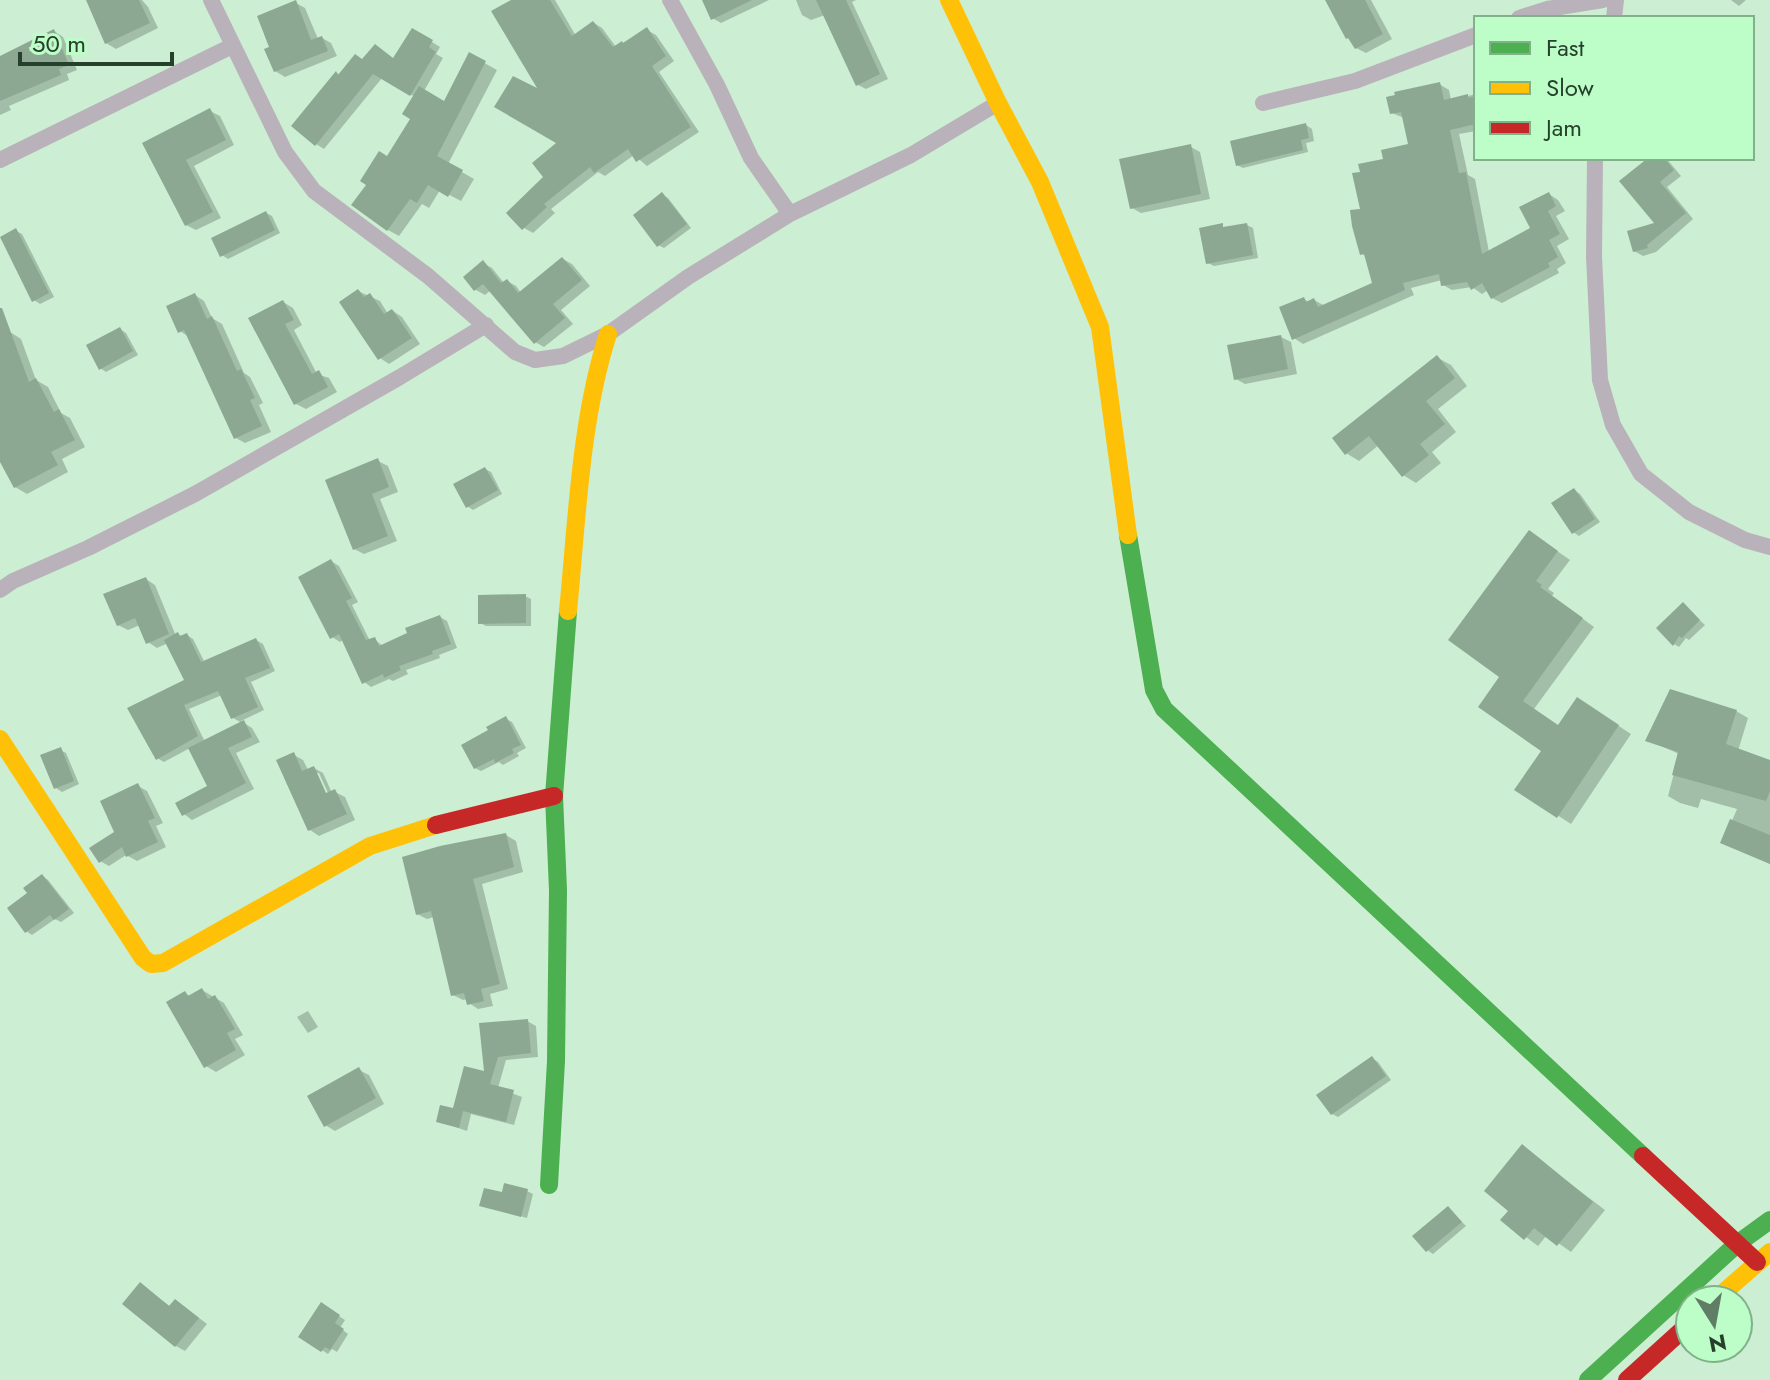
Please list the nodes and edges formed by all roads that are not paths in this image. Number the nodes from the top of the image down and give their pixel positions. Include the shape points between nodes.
1 (211, 0) edge
2 (670, 0) edge
3 (949, 0) edge
4 (1603, 0) edge
5 (1525, 16) edge
6 (1474, 36) edge
7 (232, 46) junction
8 (998, 103) junction
9 (1263, 103) dead end
10 (0, 160) edge
11 (1595, 160) edge
12 (790, 214) junction
13 (486, 325) junction
14 (608, 334) junction
15 (1770, 547) edge
16 (0, 590) edge
17 (0, 739) edge
18 (554, 796) junction
19 (549, 1185) dead end
20 (1770, 1220) edge
21 (1737, 1244) junction
22 (1763, 1257) edge
23 (1733, 1284) edge
24 (1674, 1337) edge
25 (1588, 1380) edge
26 (1627, 1380) edge

1 - 7 street
2 - 12 street via 751,158
3 - 8 street
4 - 5 street
6 - 9 street via 1355,81
7 - 10 street
7 - 13 street via 285,152 314,191
8 - 12 street via 911,155
8 - 21 street via 1040,182 1100,327 1144,632 1154,690 1164,709
11 - 15 street via 1600,380 1613,425 1641,474 1689,512
12 - 14 street
13 - 14 street via 515,352 535,360 563,356
13 - 16 street via 195,494
14 - 18 street via 597,368 579,494
17 - 18 street via 151,964 163,963 370,846
18 - 19 street via 556,1061
20 - 21 street
21 - 22 street
21 - 25 street
22 - 23 street
24 - 26 street

